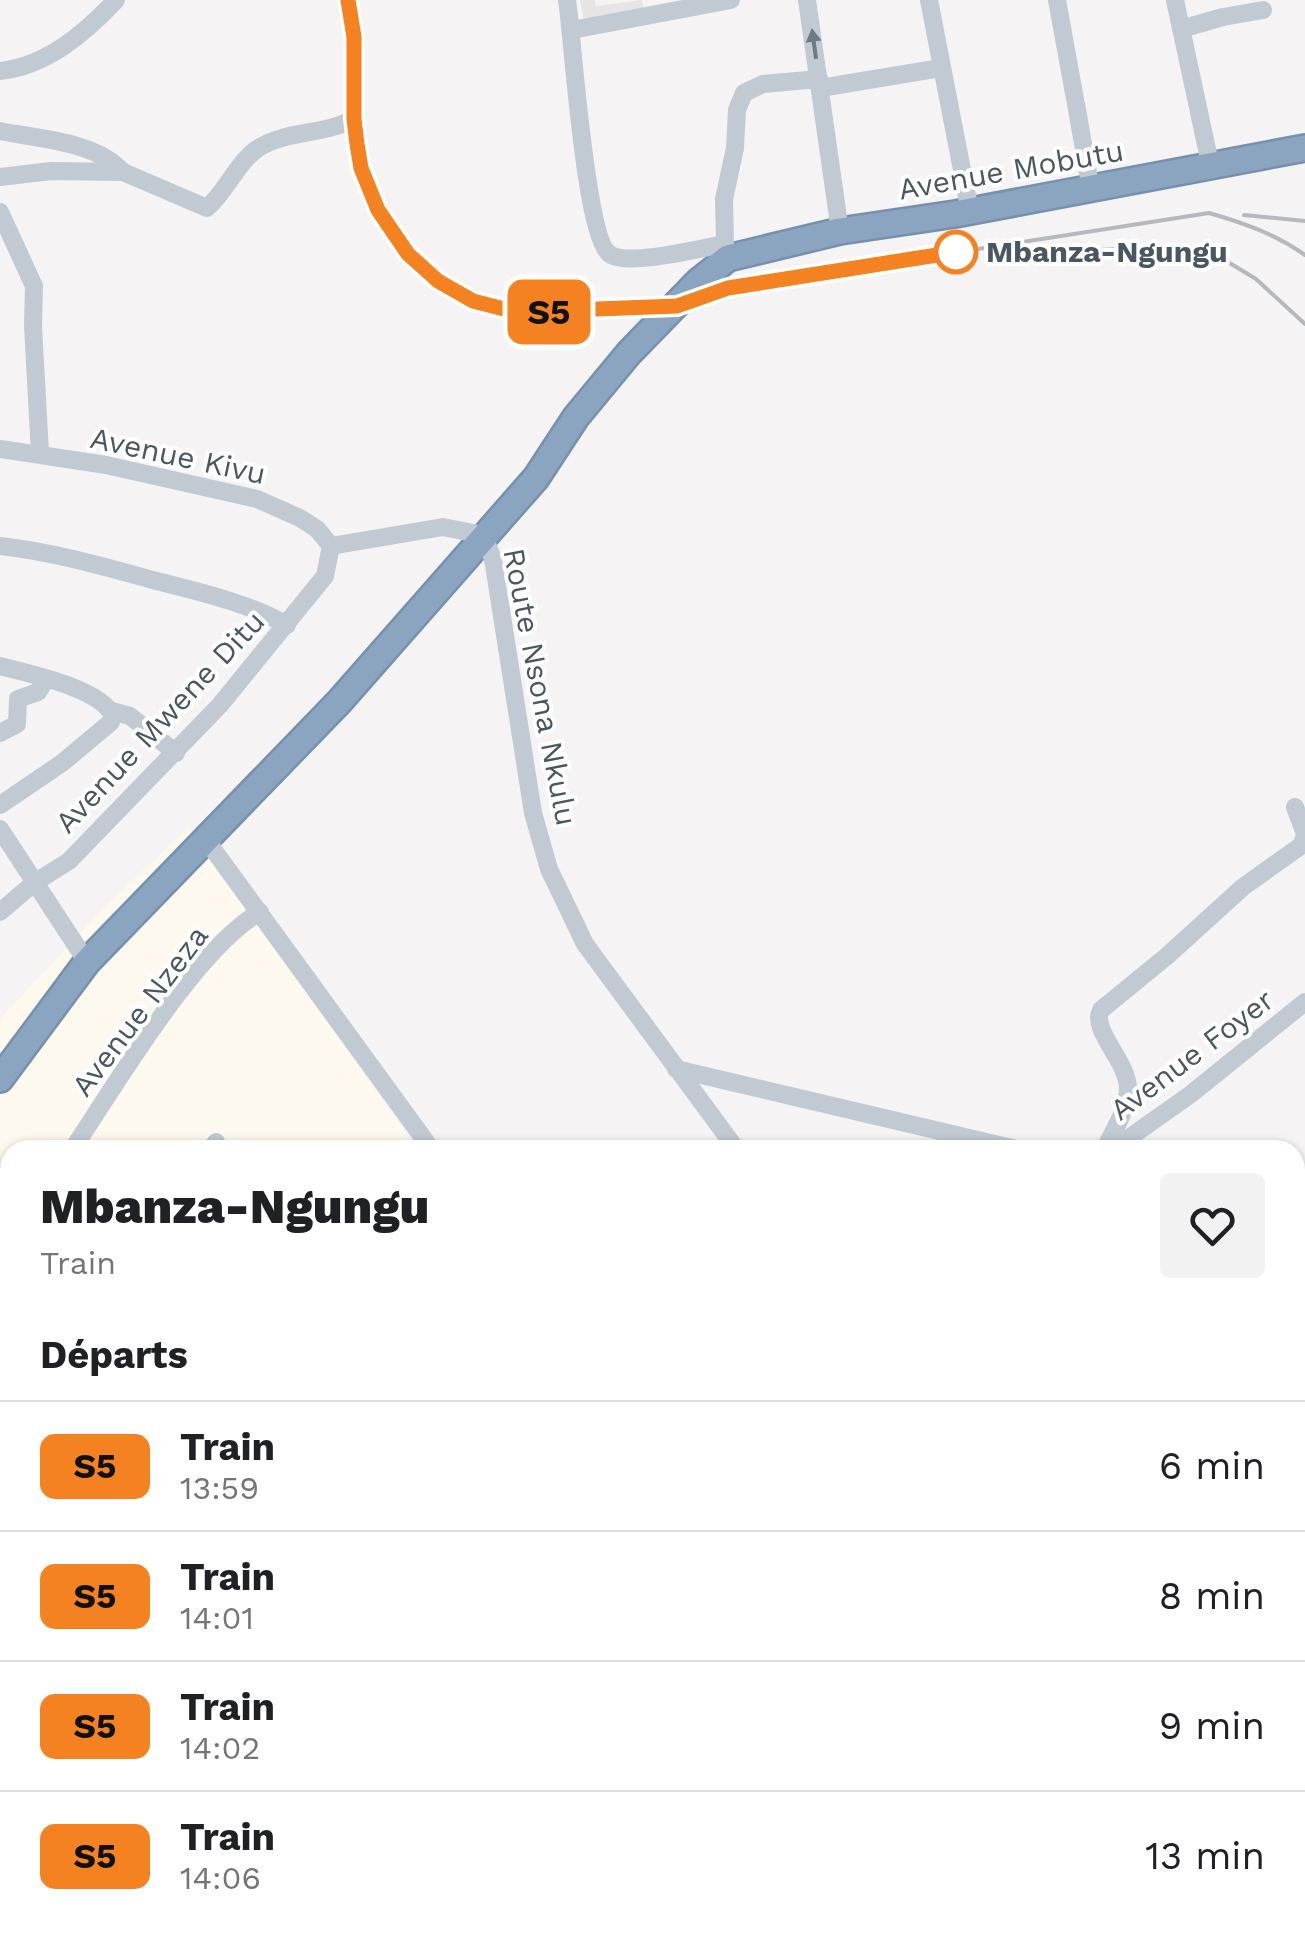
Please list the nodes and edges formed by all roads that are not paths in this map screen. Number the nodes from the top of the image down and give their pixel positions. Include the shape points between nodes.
1 (116, 0) edge
2 (567, 0) edge
3 (731, 0) edge
4 (808, 0) edge
5 (929, 0) edge
6 (1058, 0) edge
7 (1175, 0) edge
8 (1263, 10) dead end
9 (1181, 28) junction
10 (572, 30) junction
11 (941, 68) junction
12 (0, 72) edge
13 (819, 84) junction
14 (354, 119) dead end
15 (0, 130) edge
16 (1305, 148) edge
17 (1210, 168) junction
18 (123, 172) junction
19 (0, 177) edge
20 (1092, 189) junction
21 (970, 211) junction
22 (0, 212) edge
23 (840, 230) junction
24 (727, 251) junction
25 (0, 449) edge
26 (40, 453) junction
27 (483, 534) junction
28 (0, 546) edge
29 (331, 546) junction
30 (287, 625) junction
31 (0, 666) edge
32 (46, 679) junction
33 (111, 716) junction
34 (0, 733) edge
35 (176, 753) junction
36 (0, 805) edge
37 (1295, 808) dead end
38 (0, 829) edge
39 (206, 842) junction
40 (34, 883) junction
41 (0, 912) edge
42 (260, 912) junction
43 (87, 962) junction
44 (1305, 1002) edge
45 (676, 1069) junction
46 (0, 1080) edge
47 (79, 1140) edge
48 (424, 1140) edge
49 (729, 1140) edge
50 (978, 1140) edge
51 (1112, 1140) edge
52 (1123, 1140) edge

1 - 12 street via 51,55
2 - 10 street
3 - 10 street
13 -> 4 street
5 - 11 street
6 - 20 street
7 - 9 street
8 - 9 street
9 - 17 street
10 - 24 street via 578,110 603,248 636,258
11 - 13 street
11 - 21 street
13 - 23 street
13 - 24 street via 763,84 744,93 724,199
14 - 18 street via 260,146 207,208
15 - 18 street via 72,142 113,160
16 - 17 highway, Avenue Mobutu
17 - 20 highway, Avenue Mobutu
18 - 19 street
20 - 21 highway, Avenue Mobutu
21 - 23 highway, Avenue Mobutu
22 - 26 street via 34,286
23 - 24 highway, Avenue Mobutu
24 - 27 highway via 629,353 536,478
25 - 26 street, Avenue Kivu
26 - 29 street, Avenue Kivu via 257,499 300,518
27 - 29 street via 443,526
27 - 39 highway
27 - 45 street, Route Nsona Nkulu via 549,869 586,944
28 - 30 street via 44,550 203,593
29 - 30 street, Avenue Mwene Ditu via 325,576
30 - 35 street, Avenue Mwene Ditu
31 - 32 street
32 - 33 street via 93,697
32 - 34 street via 38,692 18,699 17,724
33 - 35 street via 130,716
33 - 36 street via 62,763
35 - 40 street, Avenue Mwene Ditu via 69,861
37 - 51 street via 1305,834 1302,846 1243,887 1100,1010 1098,1025 1117,1054 1128,1091
38 - 40 street
39 - 42 street
39 - 43 highway
40 - 41 street, Avenue Mwene Ditu
40 - 43 street
42 - 47 street, Avenue Nzeza via 207,960
42 - 48 street
43 - 46 highway
44 - 52 street, Avenue Foyer
45 - 49 street, Route Nsona Nkulu
45 - 50 street

